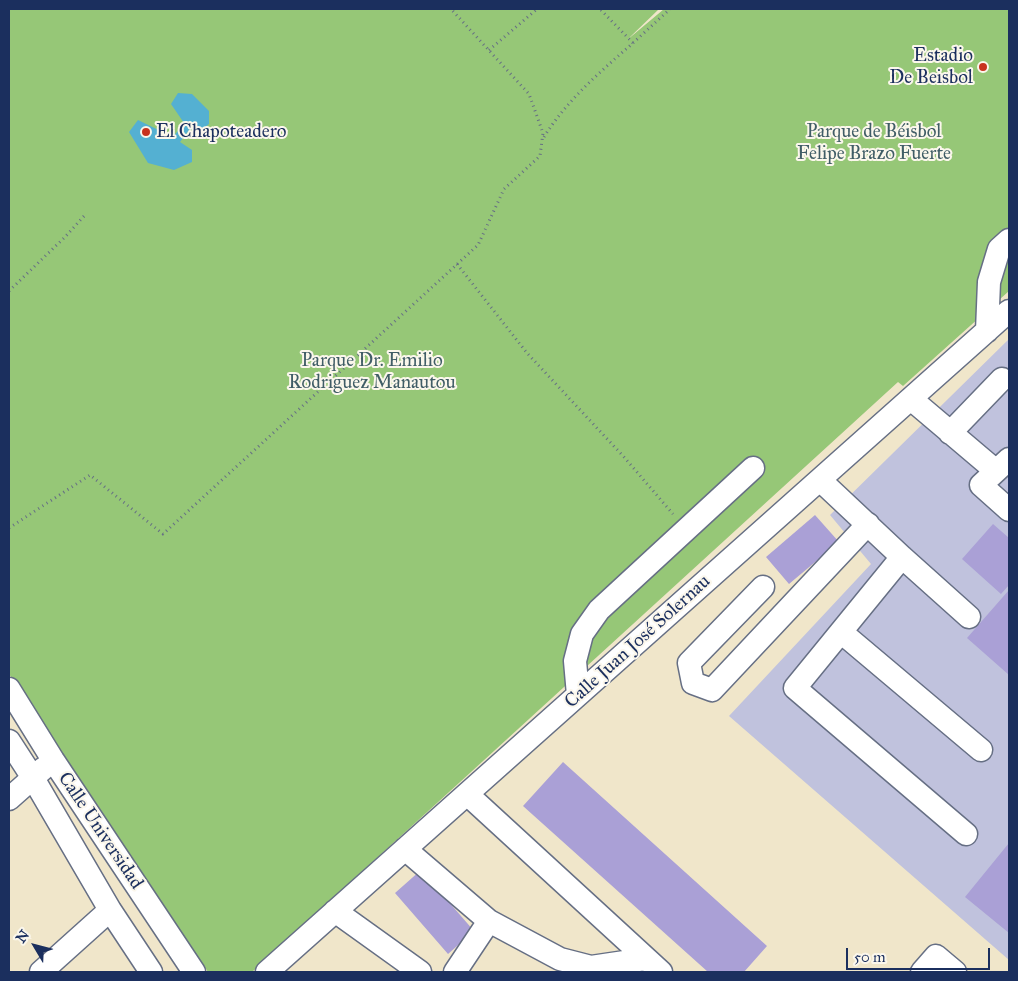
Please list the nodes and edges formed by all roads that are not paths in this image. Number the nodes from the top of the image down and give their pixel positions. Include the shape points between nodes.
1 (1009, 240) edge
2 (1009, 311) edge
3 (987, 331) junction
4 (1002, 379) dead end
5 (911, 399) junction
6 (950, 433) junction
7 (1003, 465) edge
8 (754, 468) dead end
9 (820, 480) junction
10 (1009, 510) edge
11 (868, 524) junction
12 (902, 557) junction
13 (763, 587) dead end
14 (969, 617) dead end
15 (841, 632) junction
16 (9, 689) edge
17 (578, 695) junction
18 (9, 741) edge
19 (981, 750) dead end
20 (53, 760) junction
21 (33, 778) junction
22 (466, 794) junction
23 (9, 799) edge
24 (966, 834) dead end
25 (405, 849) junction
26 (110, 910) junction
27 (335, 911) junction
28 (489, 921) junction
29 (653, 965) edge
30 (41, 972) edge
31 (151, 972) edge
32 (194, 972) edge
33 (267, 972) edge
34 (420, 972) edge
35 (455, 972) edge
36 (922, 972) edge
37 (955, 972) edge

1 - 3 street via 999,249 989,282
2 - 3 street, Calle Juan José Solernau
3 - 5 street, Calle Juan José Solernau
4 - 6 street
5 - 6 street
5 - 9 street, Calle Juan José Solernau
6 - 7 street
7 - 10 street via 982,485
8 - 17 street via 599,610 582,634 575,660
9 - 11 street
9 - 17 street, Calle Juan José Solernau
11 - 12 street
11 - 13 street via 712,690 693,683 689,664
12 - 14 street
12 - 15 street
15 - 19 street
15 - 24 street via 795,688
16 - 20 street, Calle Universidad
17 - 22 street, Calle Juan José Solernau
18 - 21 street, Calle Universidad
20 - 21 street
20 - 32 street, Calle Universidad
21 - 23 street
21 - 26 street, Calle Universidad
22 - 25 street, Calle Juan José Solernau
22 - 29 street
25 - 27 street, Calle Juan José Solernau
25 - 28 street
26 - 30 street
26 - 31 street, Calle Universidad
27 - 33 street, Calle Juan José Solernau
27 - 34 street
28 - 29 street via 560,959 591,967
28 - 35 street
36 - 37 street via 936,956

